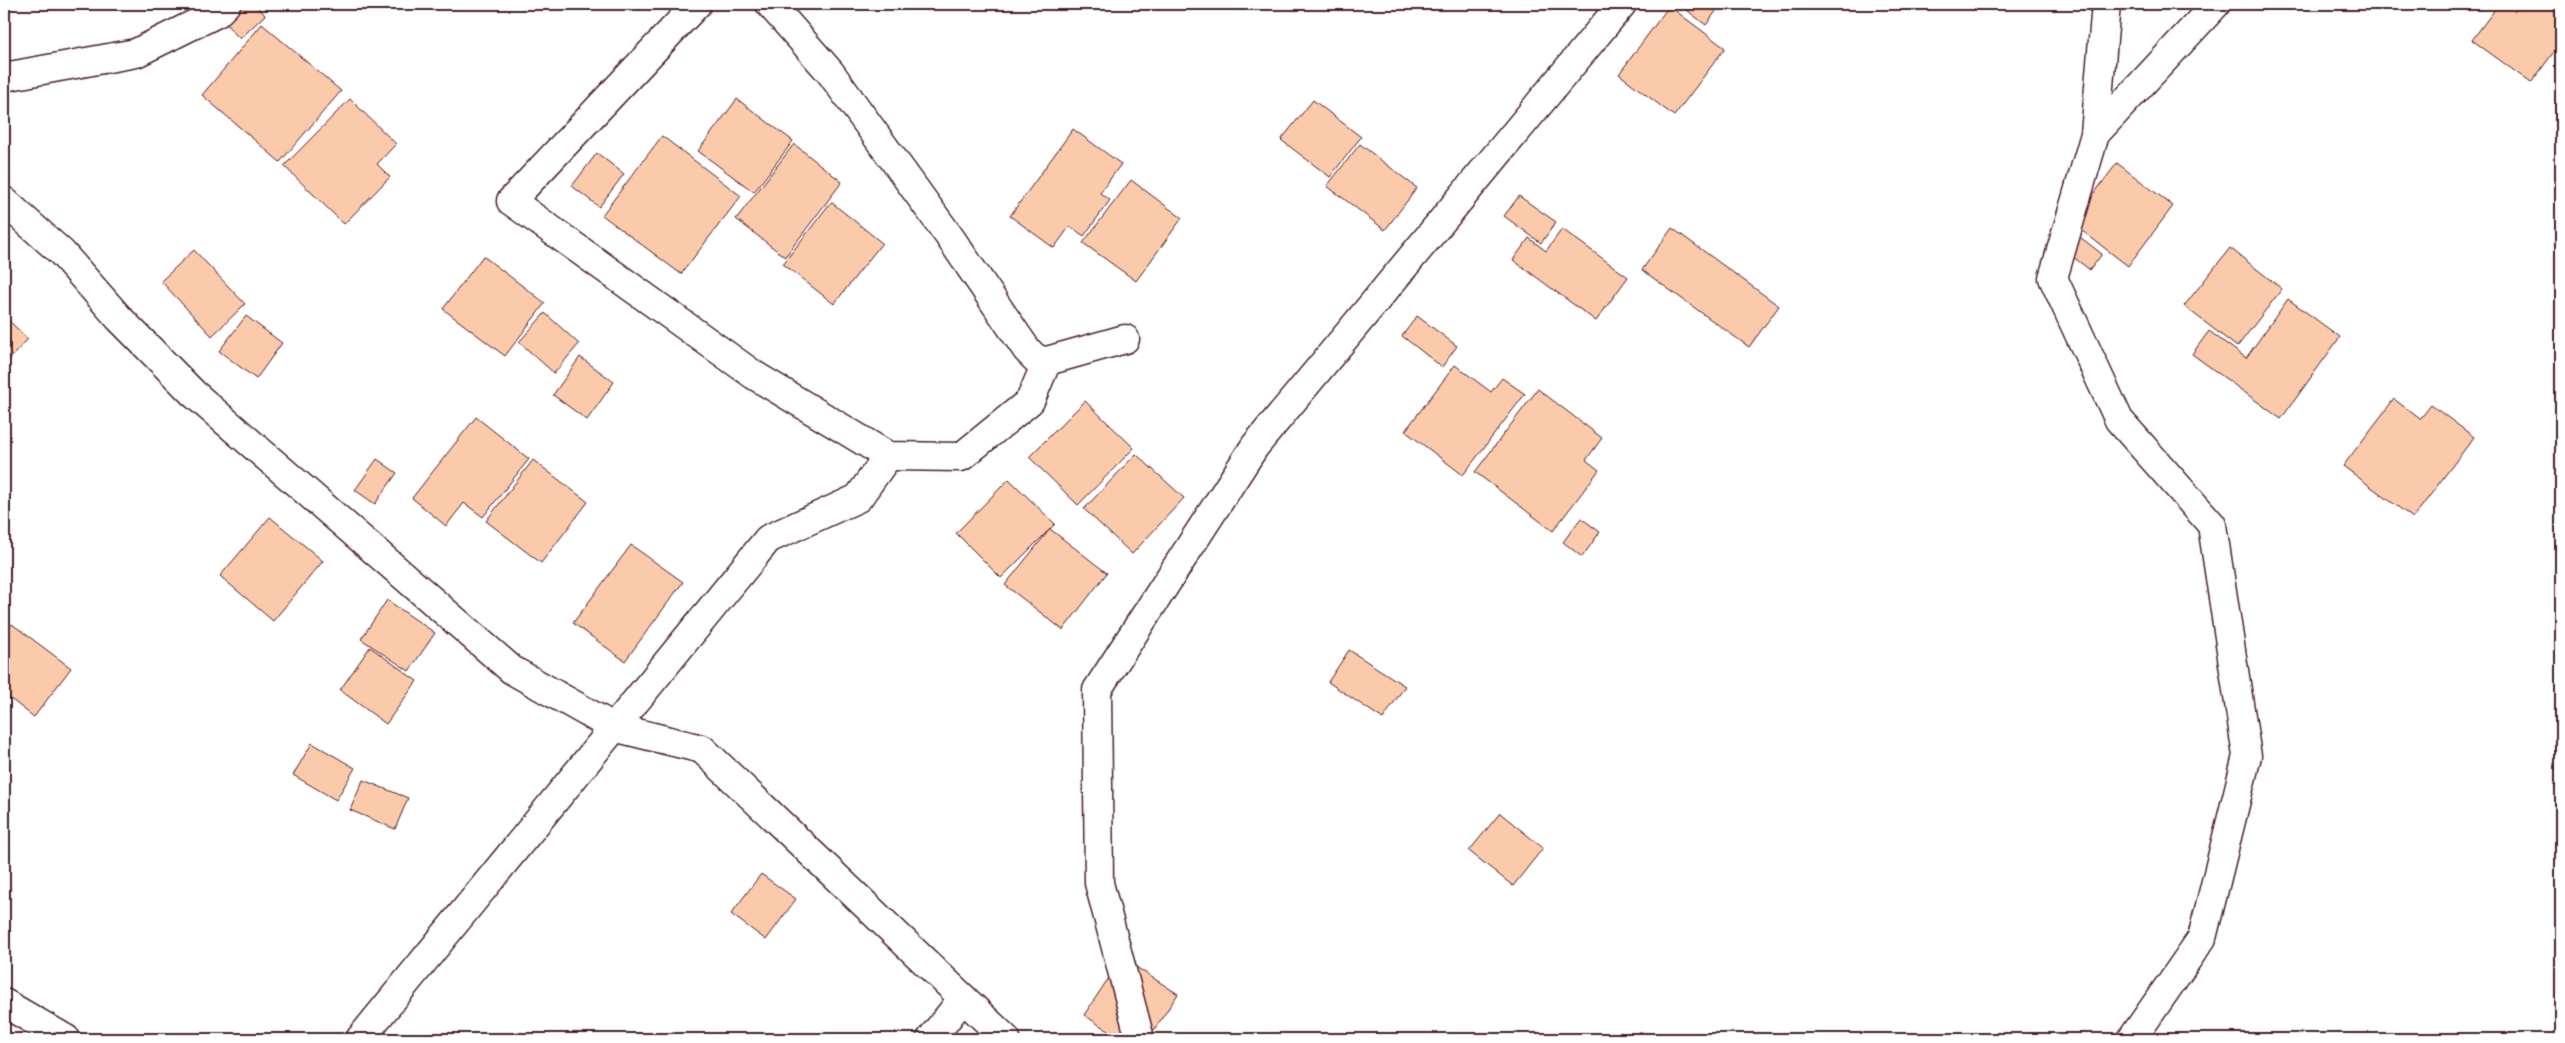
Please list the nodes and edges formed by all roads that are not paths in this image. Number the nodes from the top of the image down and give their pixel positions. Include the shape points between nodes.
1 (226, 4) edge
2 (697, 4) edge
3 (770, 4) edge
4 (1622, 4) edge
5 (2106, 4) edge
6 (2216, 4) edge
7 (4, 77) edge
8 (2095, 134) junction
9 (4, 201) edge
10 (1125, 339) dead end
11 (1047, 361) junction
12 (888, 456) junction
13 (613, 727) junction
14 (963, 998) junction
15 (4, 1003) edge
16 (66, 1039) edge
17 (360, 1039) edge
18 (931, 1039) edge
19 (1006, 1039) edge
20 (1140, 1039) edge
21 (2132, 1039) edge

1 - 7 street via 217,13 136,53
2 - 12 street via 511,201 754,375
3 - 11 street via 830,72 1027,350 1036,359
4 - 20 street via 1255,446 1097,690 1098,883
5 - 8 street
6 - 8 street
8 - 21 street via 2053,278 2119,420 2212,525 2247,756 2202,938
9 - 13 street via 62,253 119,318 193,393 512,670
10 - 11 street
11 - 12 street via 1030,401 961,457
12 - 13 street via 858,498 768,539
13 - 14 street via 702,749
13 - 17 street
14 - 18 street
14 - 19 street
15 - 16 street

